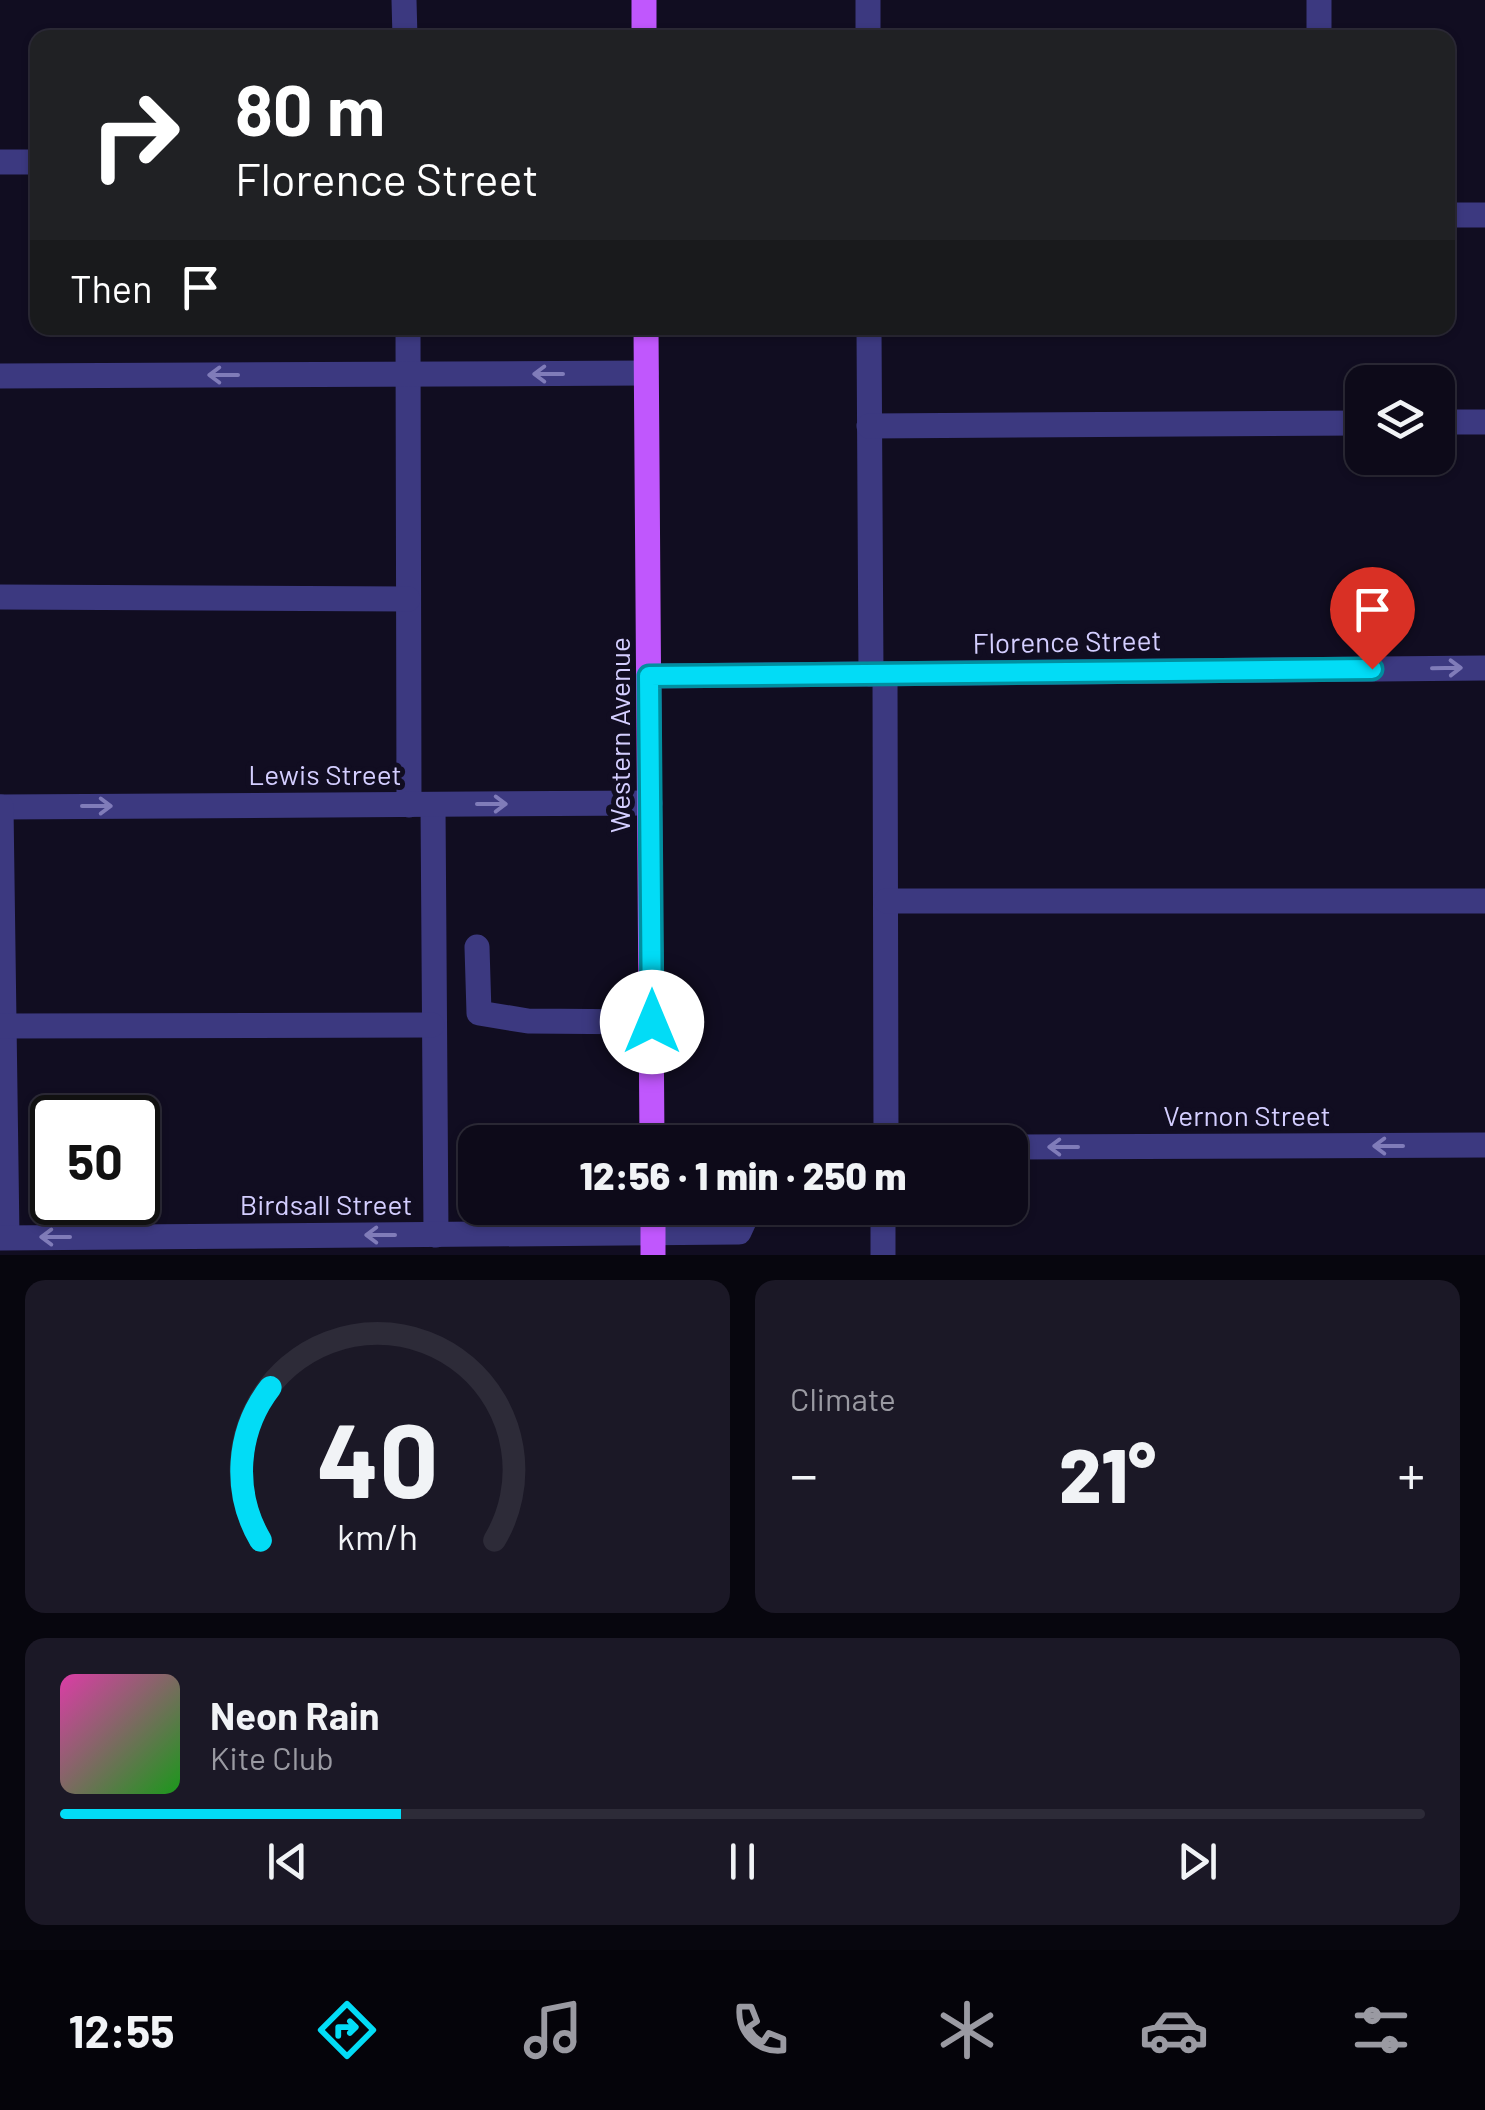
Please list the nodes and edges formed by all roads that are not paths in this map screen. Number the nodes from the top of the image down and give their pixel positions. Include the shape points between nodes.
1 (404, 0) edge
2 (644, 0) edge
3 (868, 0) edge
4 (1319, 0) edge
5 (404, 30) edge
6 (644, 30) edge
7 (868, 30) edge
8 (1319, 30) edge
9 (0, 162) edge
10 (30, 162) edge
11 (1455, 215) edge
12 (1485, 215) edge
13 (408, 335) edge
14 (646, 335) edge
15 (869, 335) edge
16 (646, 373) junction
17 (408, 374) junction
18 (0, 376) edge
19 (1455, 422) edge
20 (1485, 422) edge
21 (1345, 423) edge
22 (870, 426) junction
23 (0, 597) edge
24 (408, 599) junction
25 (1485, 668) edge
26 (878, 674) junction
27 (649, 676) junction
28 (650, 803) junction
29 (421, 805) junction
30 (0, 807) edge
31 (1485, 900) edge
32 (886, 902) junction
33 (477, 947) dead end
34 (652, 1022) junction
35 (432, 1025) junction
36 (4, 1026) junction
37 (652, 1125) edge
38 (886, 1125) edge
39 (1485, 1145) edge
40 (1028, 1148) edge
41 (883, 1225) edge
42 (653, 1232) edge
43 (4, 1238) edge
44 (430, 1241) edge
45 (740, 1243) edge
46 (206, 1246) edge
47 (884, 1255) edge

1 - 5 street
2 - 6 main road
3 - 7 street
4 - 8 street
9 - 10 street
11 - 12 street
13 - 17 street
14 - 16 main road, Western Avenue
15 - 22 street
16 -> 17 street
16 - 27 main road, Western Avenue
17 -> 18 street
17 - 24 street
19 - 20 street
21 - 22 street
22 - 26 street
23 - 24 street
24 - 29 street
26 -> 25 street, Florence Street
26 - 27 street, Florence Street
26 - 32 street
27 - 28 main road, Western Avenue
29 -> 28 street, Lewis Street
28 - 34 main road, Western Avenue
30 -> 29 street, Lewis Street
29 - 35 street
30 - 36 street
31 - 32 street
32 - 38 street
33 - 34 street via 480,1013 528,1021
34 - 37 main road, Western Avenue
35 - 36 street
35 - 44 street
36 - 43 street
39 -> 40 street, Vernon Street
41 - 47 street
42 - 44 street, Birdsall Street
42 - 45 street, Birdsall Street
46 -> 43 street, Birdsall Street
44 -> 46 street, Birdsall Street

